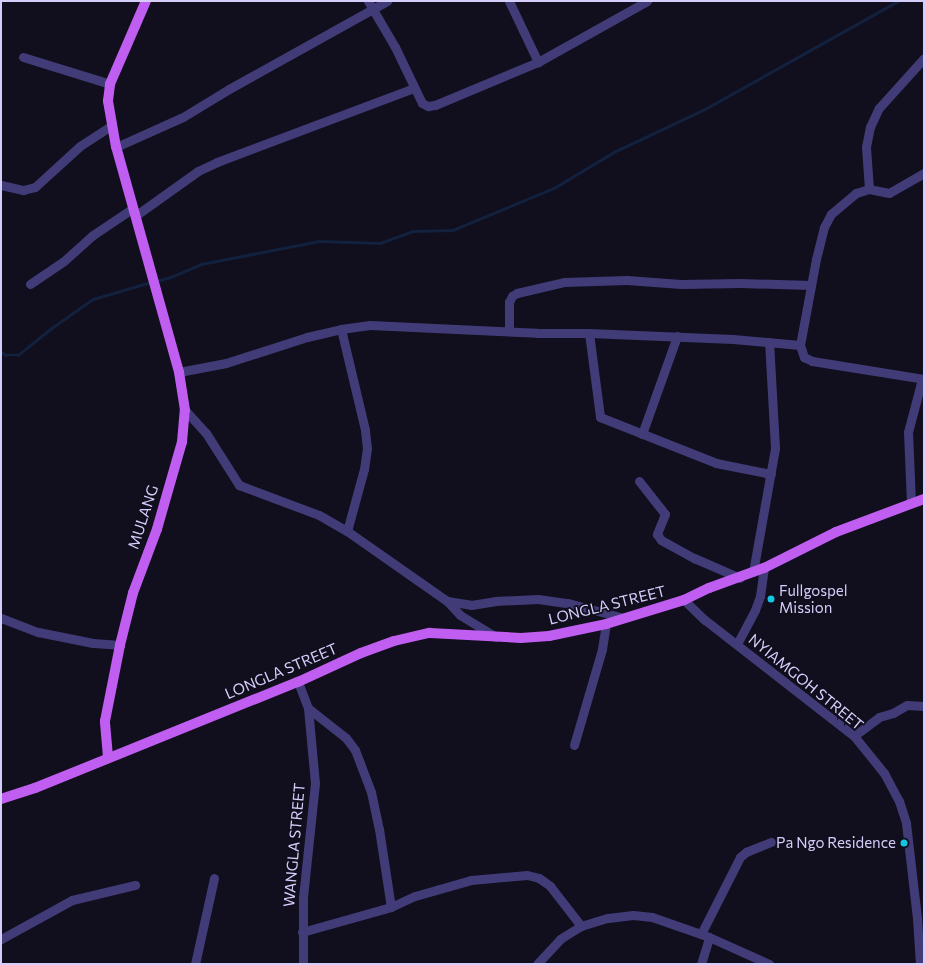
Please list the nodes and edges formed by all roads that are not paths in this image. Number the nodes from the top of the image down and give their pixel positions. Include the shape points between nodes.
1 (146, 1) edge
2 (387, 1) edge
3 (509, 1) edge
4 (647, 1) edge
5 (370, 5) edge
6 (23, 57) dead end
7 (924, 58) edge
8 (538, 62) junction
9 (110, 84) junction
10 (414, 88) junction
11 (112, 125) junction
12 (116, 147) junction
13 (924, 173) edge
14 (1, 185) edge
15 (868, 189) junction
16 (134, 212) junction
17 (30, 284) dead end
18 (811, 285) junction
19 (341, 329) junction
20 (509, 331) junction
21 (589, 333) junction
22 (677, 336) junction
23 (769, 342) junction
24 (800, 345) junction
25 (179, 372) junction
26 (923, 379) edge
27 (185, 410) junction
28 (642, 434) junction
29 (771, 474) junction
30 (639, 481) dead end
31 (924, 499) edge
32 (911, 503) junction
33 (347, 531) junction
34 (764, 568) junction
35 (754, 572) junction
36 (740, 578) junction
37 (684, 600) junction
38 (446, 601) junction
39 (1, 618) edge
40 (624, 618) junction
41 (606, 624) junction
42 (496, 637) junction
43 (737, 644) junction
44 (120, 645) junction
45 (298, 682) junction
46 (924, 706) edge
47 (308, 708) junction
48 (854, 736) junction
49 (574, 745) dead end
50 (108, 757) junction
51 (1, 799) edge
52 (771, 842) dead end
53 (214, 878) dead end
54 (135, 885) dead end
55 (391, 906) junction
56 (581, 926) junction
57 (302, 932) junction
58 (705, 936) junction
59 (1, 939) edge
60 (195, 964) edge
61 (303, 964) edge
62 (538, 964) edge
63 (701, 964) edge
64 (769, 964) edge
65 (920, 964) edge

1 - 9 main road, MULANG
2 - 5 street
3 - 8 street
4 - 8 street
5 - 10 street via 395,47
5 - 12 street via 183,117
6 - 9 street
7 - 15 street via 879,108 870,127 866,147
8 - 10 street via 435,106 422,103
9 - 11 main road, MULANG via 108,101
10 - 16 street via 217,162 198,171
11 - 12 main road, MULANG
11 - 14 street via 80,146 35,187 23,190
12 - 16 main road, MULANG
13 - 15 street via 889,193
15 - 18 street via 856,193 832,214 824,227
16 - 17 street via 93,236 64,261
16 - 25 main road, MULANG
18 - 20 street via 681,284 627,280 564,282 512,296 509,302
18 - 24 street
19 - 20 street via 370,325
19 - 25 street via 226,363
19 - 33 street via 367,448 364,469
20 - 21 street
21 - 22 street
21 - 28 street via 600,417
22 - 23 street
22 - 28 street
23 - 24 street
23 - 29 street via 775,448
24 - 26 street via 804,357 812,361
25 - 27 main road, MULANG
26 - 32 street via 908,432
27 - 33 street via 206,433 238,486 319,515
27 - 44 main road, MULANG via 182,442 157,529 133,593
28 - 29 street via 716,463
29 - 35 street
30 - 36 street via 665,514 657,534 661,540
31 - 32 main road, LONGLA STREET
32 - 34 main road, LONGLA STREET via 836,532
33 - 38 street
34 - 35 main road, LONGLA STREET
34 - 43 street via 760,596
35 - 36 main road, LONGLA STREET
36 - 37 main road, LONGLA STREET
37 - 40 main road, LONGLA STREET
37 - 43 street, NYIAMGOH STREET
38 - 40 street via 471,605 538,599 568,603
38 - 42 street via 460,615
39 - 44 street via 38,632 93,643
40 - 41 main road, LONGLA STREET
41 - 42 main road, LONGLA STREET via 549,636
41 - 49 street via 602,649
42 - 45 main road, LONGLA STREET via 426,633 361,653
43 - 48 street, NYIAMGOH STREET
44 - 50 main road, MULANG via 105,721
45 - 47 street, WANGLA STREET
45 - 50 main road, LONGLA STREET
46 - 48 street via 907,705 879,717
47 - 55 street via 346,738 355,750 371,792
47 - 57 street, WANGLA STREET via 315,783
48 - 65 street, NYIAMGOH STREET via 884,773 899,802 906,823 918,918
50 - 51 main road, LONGLA STREET via 35,788
52 - 58 street via 740,857
53 - 60 street
54 - 59 street via 72,900
55 - 56 street via 415,896 471,880 526,875 539,878 550,886
55 - 57 street
56 - 58 street via 608,918 633,915 652,917
56 - 62 street via 560,939
57 - 61 street, WANGLA STREET
58 - 63 street
58 - 64 street

